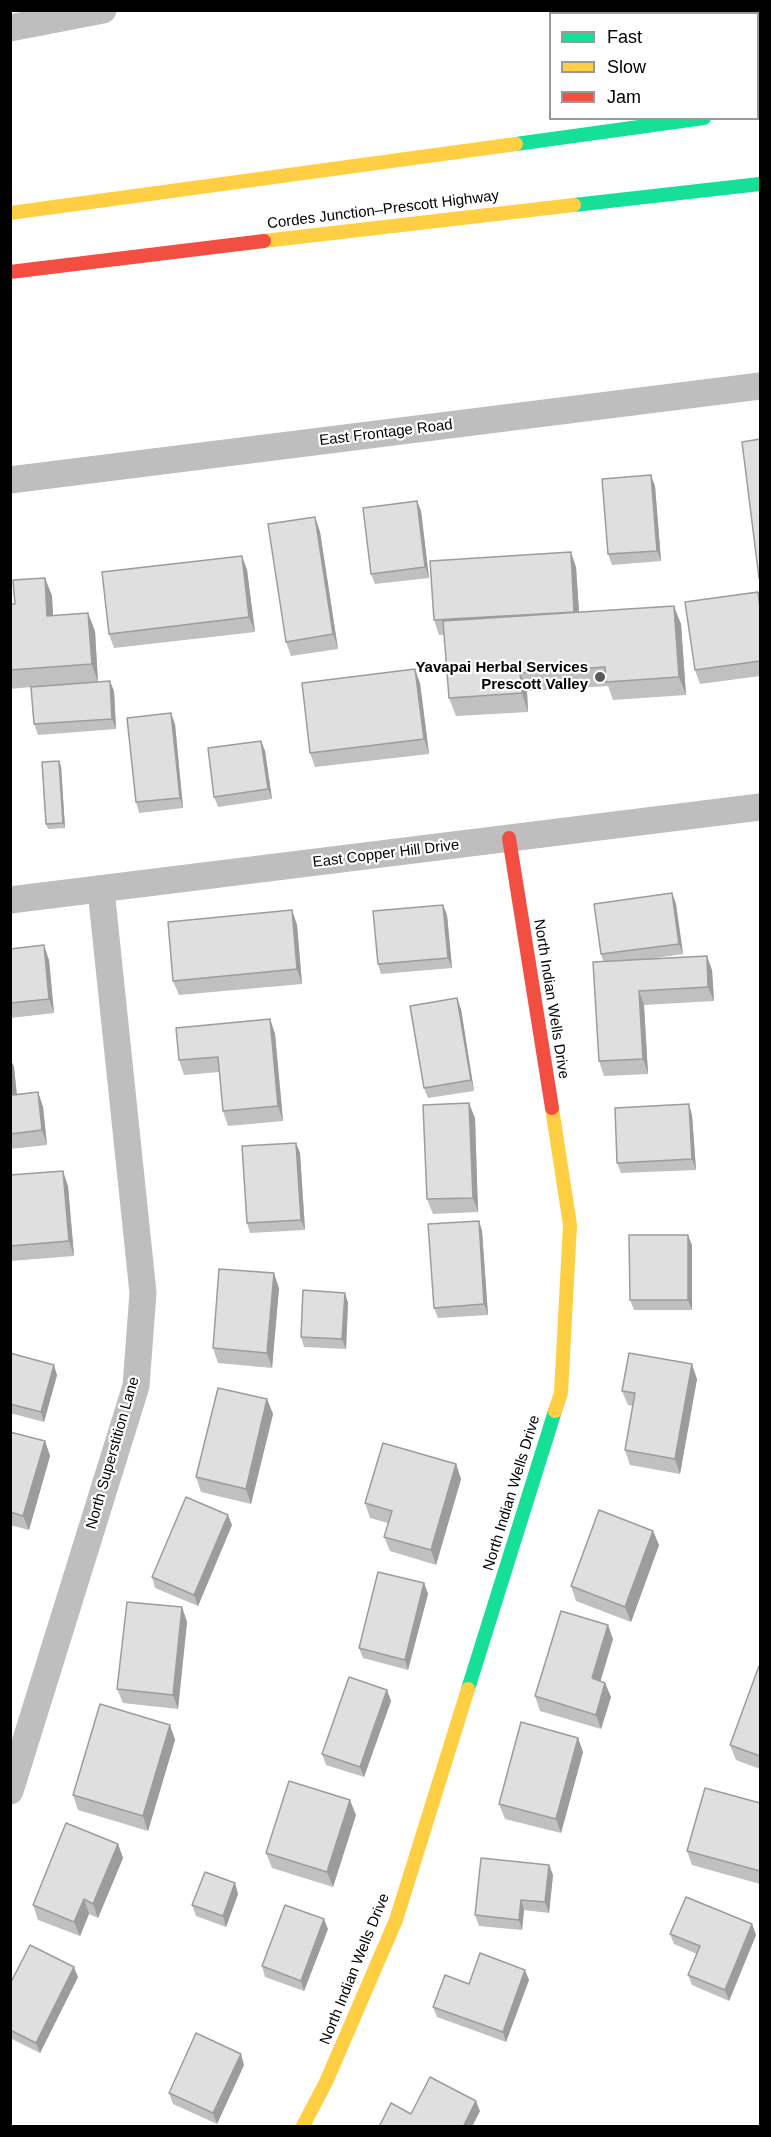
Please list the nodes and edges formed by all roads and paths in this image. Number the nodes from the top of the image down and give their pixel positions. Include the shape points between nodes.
1 (103, 10) edge
2 (10, 28) edge
3 (689, 120) edge
4 (760, 184) edge
5 (10, 213) edge
6 (10, 272) edge
7 (760, 386) edge
8 (10, 480) edge
9 (760, 807) edge
10 (509, 838) junction
11 (101, 890) junction
12 (10, 900) edge
13 (10, 1791) edge
14 (303, 2127) edge

1 - 2 street
3 - 5 main road
4 - 6 main road, Cordes Junction–Prescott Highway
7 - 8 street, East Frontage Road
9 - 10 street, East Copper Hill Drive
10 - 11 street, East Copper Hill Drive
10 - 14 main road, North Indian Wells Drive via 570,1226 561,1393 396,1920
11 - 12 street, East Copper Hill Drive
11 - 13 street, North Superstition Lane via 143,1293 136,1386

